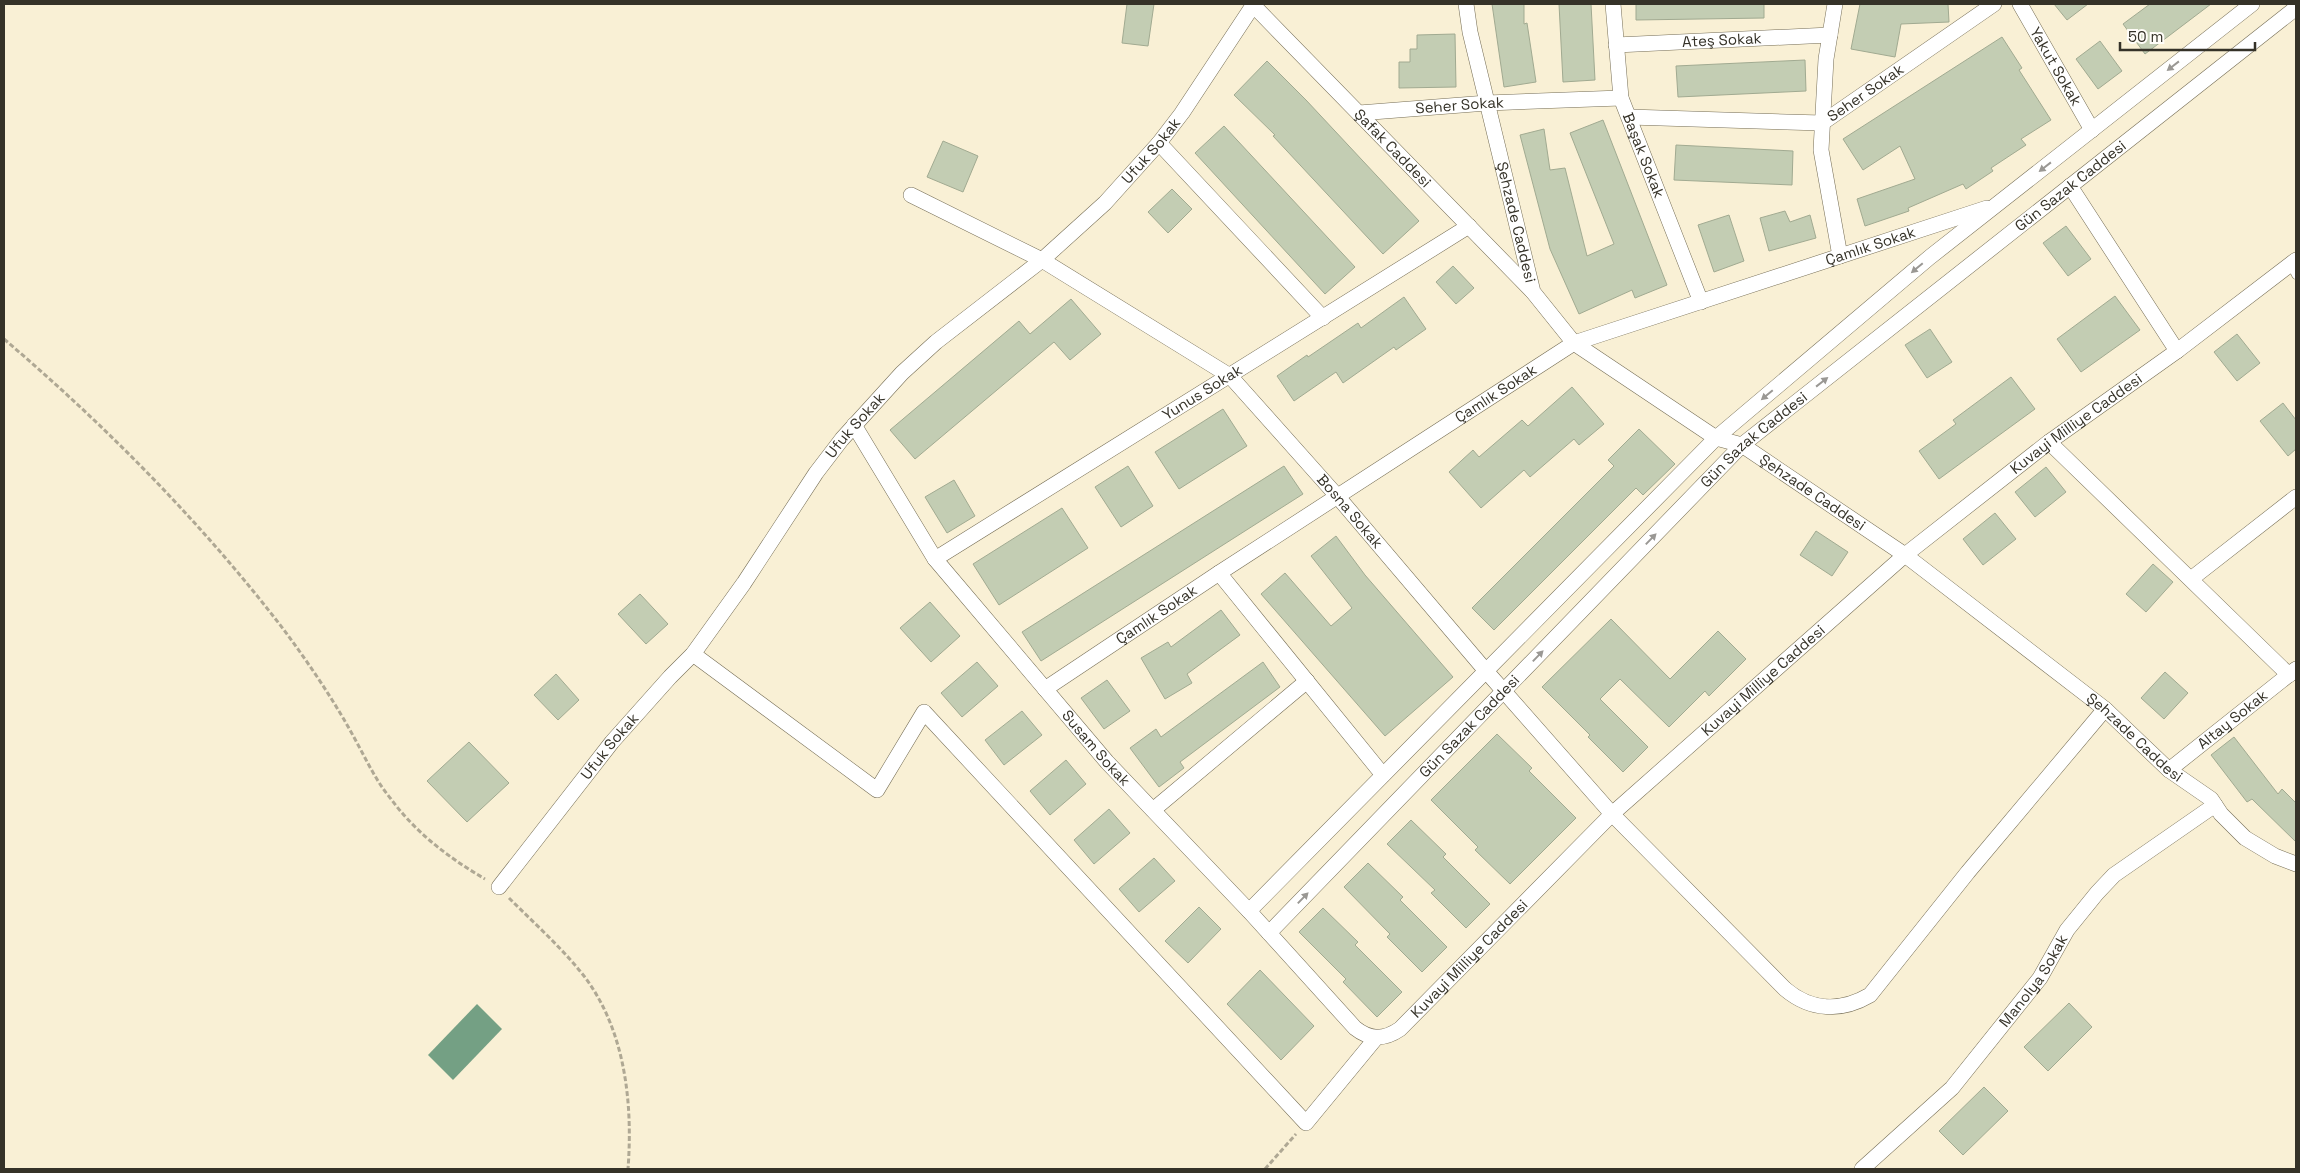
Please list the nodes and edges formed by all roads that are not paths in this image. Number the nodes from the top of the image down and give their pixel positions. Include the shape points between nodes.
1 (1253, 4) edge
2 (1466, 4) edge
3 (1613, 4) edge
4 (1835, 4) edge
5 (1994, 4) edge
6 (2020, 4) edge
7 (2252, 4) edge
8 (2296, 8) edge
9 (1830, 35) junction
10 (1616, 45) junction
11 (1621, 98) junction
12 (1487, 103) junction
13 (1359, 113) junction
14 (1629, 117) junction
15 (1822, 123) junction
16 (2092, 130) junction
17 (1159, 143) junction
18 (2070, 186) junction
19 (911, 195) dead end
20 (1996, 205) junction
21 (1469, 226) junction
22 (1840, 256) junction
23 (1042, 260) junction
24 (2294, 267) edge
25 (1533, 292) junction
26 (1701, 302) junction
27 (1323, 318) junction
28 (1574, 343) junction
29 (2177, 351) junction
30 (1230, 376) junction
31 (854, 425) junction
32 (1716, 438) junction
33 (2049, 442) junction
34 (1742, 445) junction
35 (1338, 497) junction
36 (2296, 497) edge
37 (1905, 555) junction
38 (935, 559) junction
39 (1219, 573) junction
40 (2191, 579) junction
41 (693, 654) junction
42 (1486, 671) junction
43 (2293, 672) edge
44 (1307, 681) junction
45 (1045, 689) junction
46 (1504, 691) junction
47 (2106, 709) junction
48 (2169, 770) junction
49 (1383, 776) junction
50 (2215, 805) junction
51 (1153, 810) junction
52 (1612, 814) junction
53 (2296, 864) edge
54 (499, 887) road end
55 (1249, 911) junction
56 (1269, 933) junction
57 (1376, 1038) junction
58 (1862, 1169) edge

1 - 13 street, Şafak Caddesi
1 - 17 street, Ufuk Sokak via 1204,82
2 - 12 street, Şehzade Caddesi
3 - 10 street, Başak Sokak
4 - 9 street
5 - 15 street, Seher Sokak
6 - 16 street, Yakut Sokak
7 -> 16 street, Gün Sazak Caddesi
8 - 18 street, Gün Sazak Caddesi
9 - 10 street, Ateş Sokak
9 - 15 street
10 - 11 street, Başak Sokak
11 - 12 street, Seher Sokak
11 - 14 street, Başak Sokak
12 - 13 street, Seher Sokak
12 - 25 street, Şehzade Caddesi
13 - 21 street, Şafak Caddesi
14 - 15 street, Seher Sokak
14 - 26 street, Başak Sokak
15 - 22 street via 1822,150
16 -> 20 street, Gün Sazak Caddesi
17 - 23 street, Ufuk Sokak via 1105,203
17 - 27 street
18 - 29 street
34 -> 18 street, Gün Sazak Caddesi
19 - 23 street, Bosna Sokak
20 - 22 street, Çamlık Sokak
20 -> 32 street, Gün Sazak Caddesi
21 - 25 street, Şafak Caddesi
21 - 27 street, Yunus Sokak
22 - 26 street, Çamlık Sokak
23 - 30 street, Bosna Sokak
23 - 31 street, Ufuk Sokak via 936,342
24 - 29 street, Kuvayi Milliye Caddesi
25 - 28 street, Şehzade Caddesi
26 - 28 street, Çamlık Sokak
27 - 30 street, Yunus Sokak
28 - 32 street, Şehzade Caddesi
28 - 35 street, Çamlık Sokak
29 - 33 street, Kuvayi Milliye Caddesi
30 - 35 street, Bosna Sokak
30 - 38 street, Yunus Sokak
31 - 38 street, Susam Sokak
31 - 41 street, Ufuk Sokak via 816,473
32 - 34 street, Şehzade Caddesi
32 - 42 street, Gün Sazak Caddesi
33 - 37 street, Kuvayi Milliye Caddesi
33 - 40 street
34 - 37 street, Şehzade Caddesi
46 -> 34 street, Gün Sazak Caddesi
35 - 39 street, Çamlık Sokak
35 - 42 street, Bosna Sokak
36 - 40 street
37 - 47 street, Şehzade Caddesi
37 - 52 street, Kuvayi Milliye Caddesi
38 - 45 street, Susam Sokak
39 - 44 street
39 - 45 street, Çamlık Sokak
40 - 43 street
41 - 54 street, Ufuk Sokak via 612,742
41 - 57 street via 877,790 924,712 1306,1123
42 - 46 street, Bosna Sokak
42 - 49 street, Gün Sazak Caddesi
43 - 48 street, Altay Sokak
44 - 49 street
44 - 51 street
45 - 51 street, Susam Sokak
46 - 52 street, Bosna Sokak
56 -> 46 street, Gün Sazak Caddesi
47 - 48 street, Şehzade Caddesi
47 - 52 street, Bosna Sokak via 1968,872 1870,995 1850,1005 1815,1006 1794,997
48 - 50 street, Şehzade Caddesi
49 - 55 street, Gün Sazak Caddesi
50 - 53 street, Şehzade Caddesi via 2245,838
50 - 58 street, Manolya Sokak via 2114,875 2097,892 2067,930 2040,978 1952,1088
51 - 55 street, Susam Sokak
52 - 57 street, Kuvayi Milliye Caddesi via 1400,1029 1385,1038
55 - 56 street, Susam Sokak
56 - 57 street, Susam Sokak via 1355,1028 1368,1037

